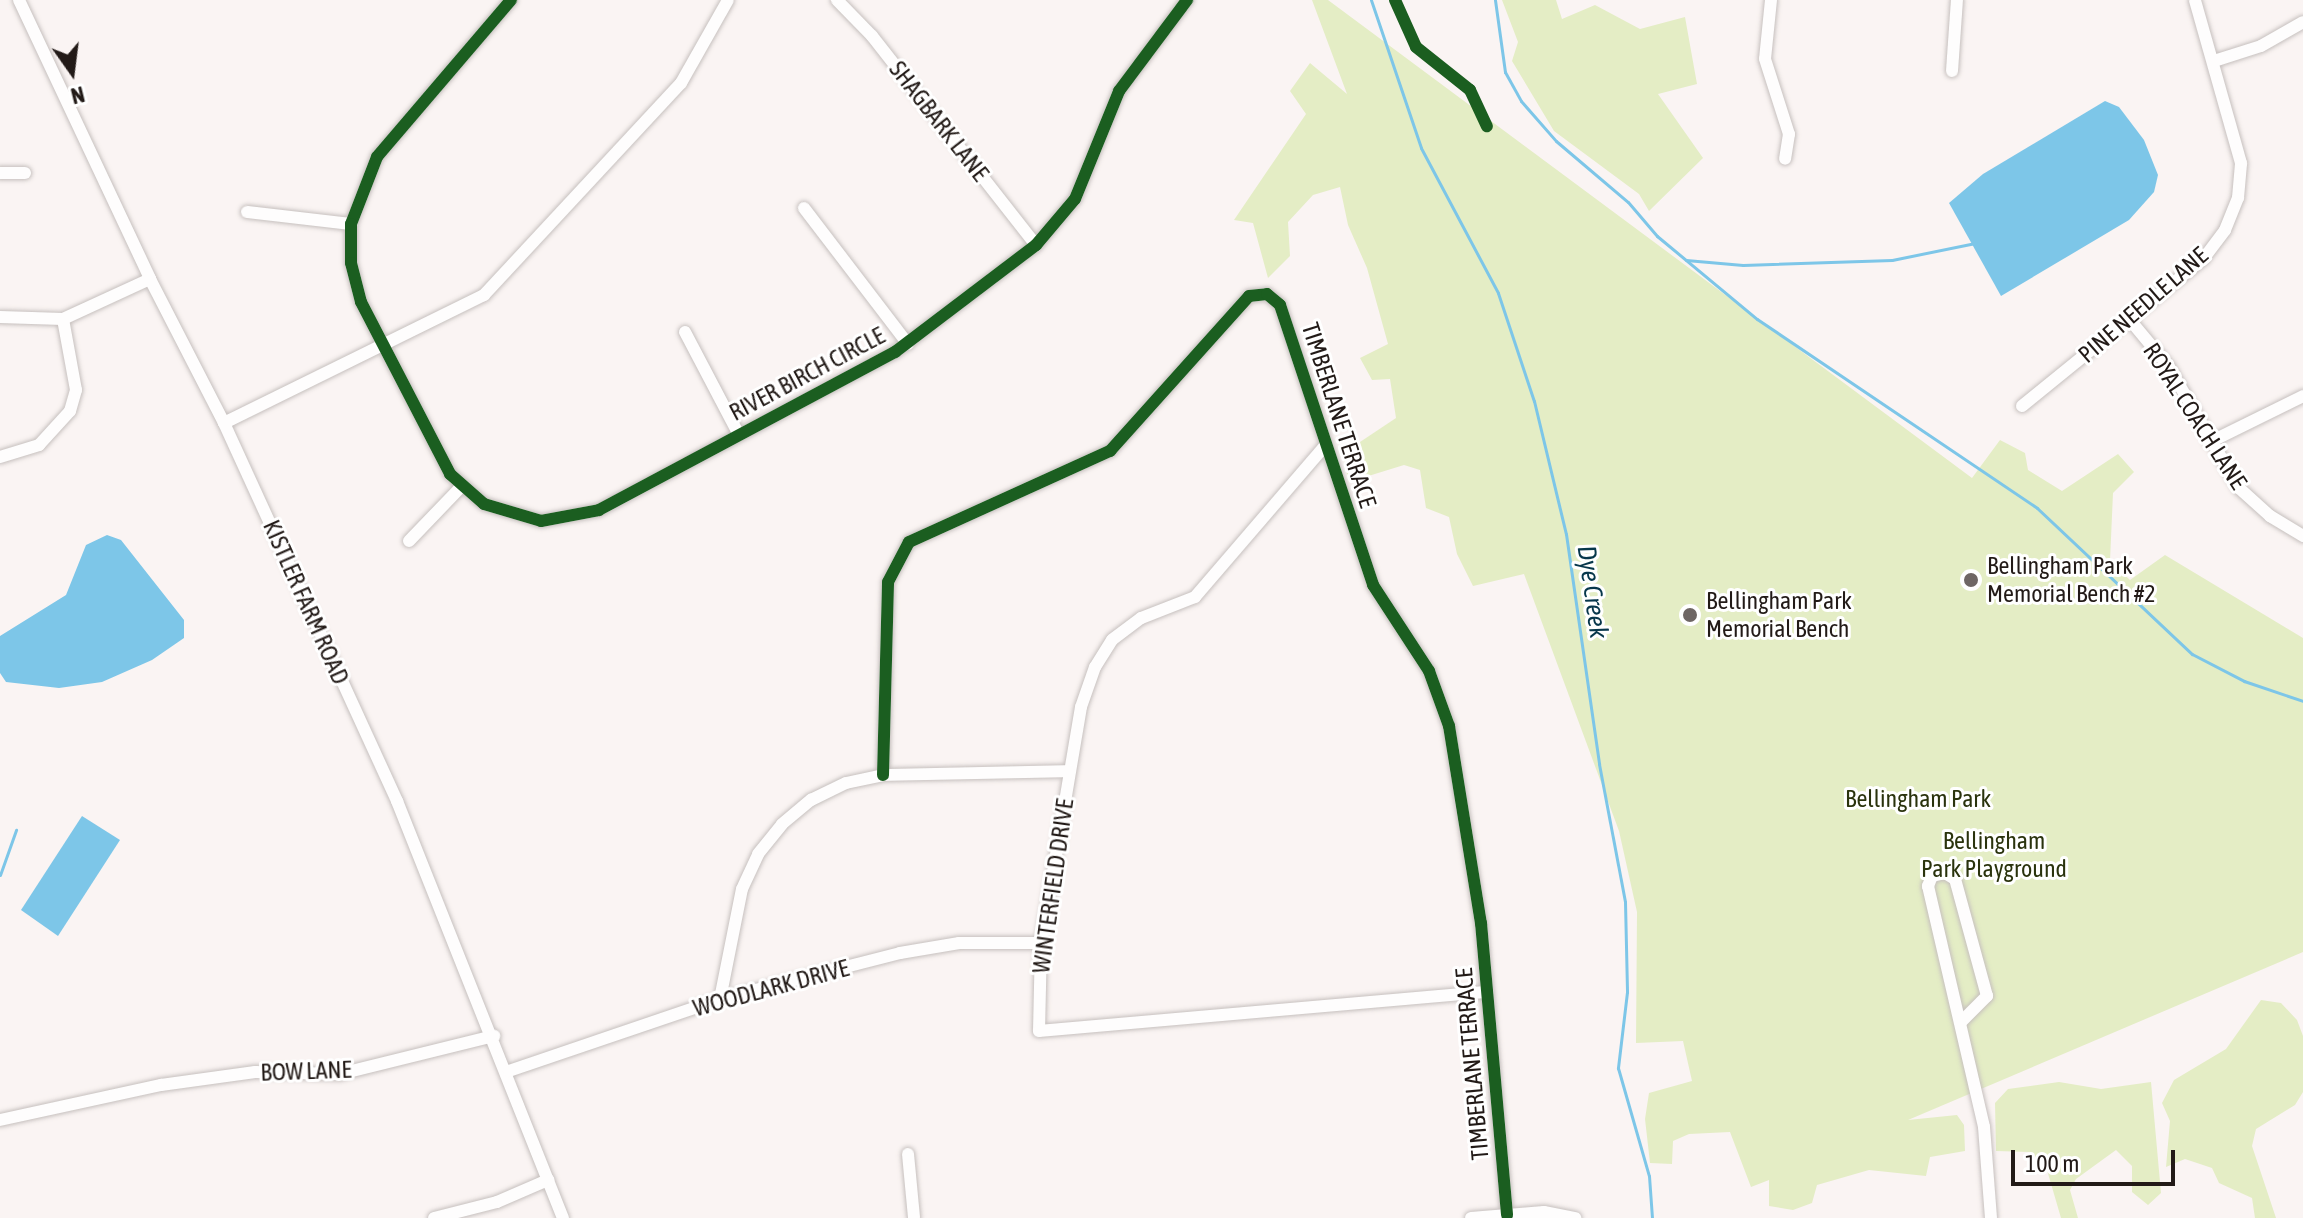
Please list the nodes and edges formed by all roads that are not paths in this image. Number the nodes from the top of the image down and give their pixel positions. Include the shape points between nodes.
1 (19, 0) edge
2 (511, 0) edge
3 (728, 0) edge
4 (837, 0) edge
5 (1187, 0) edge
6 (1771, 0) edge
7 (1957, 0) edge
8 (2195, 0) edge
9 (2303, 22) edge
10 (2214, 61) junction
11 (1952, 71) dead end
12 (1785, 159) dead end
13 (0, 173) edge
14 (25, 173) dead end
15 (804, 208) dead end
16 (247, 212) dead end
17 (351, 224) junction
18 (1036, 245) junction
19 (150, 279) junction
20 (0, 317) edge
21 (63, 319) junction
22 (2130, 320) junction
23 (685, 332) dead end
24 (908, 344) junction
25 (385, 346) junction
26 (2303, 396) edge
27 (2022, 406) dead end
28 (224, 423) junction
29 (739, 435) junction
30 (2210, 442) junction
31 (1324, 447) junction
32 (0, 457) edge
33 (461, 487) junction
34 (2303, 536) edge
35 (409, 541) dead end
36 (1069, 771) junction
37 (883, 775) junction
38 (1041, 943) junction
39 (1487, 992) junction
40 (720, 999) junction
41 (1961, 1022) junction
42 (494, 1036) junction
43 (509, 1071) junction
44 (0, 1120) edge
45 (908, 1154) dead end
46 (548, 1180) junction
47 (1507, 1215) junction
48 (434, 1218) edge
49 (563, 1218) edge
50 (914, 1218) edge
51 (1471, 1218) edge
52 (1575, 1218) edge
53 (1991, 1218) edge

1 - 19 street, KISTLER FARM ROAD
2 - 17 street via 377,157
3 - 25 street via 681,83 502,279 463,307
4 - 18 street, SHAGBARK LANE via 872,36
5 - 18 street, RIVER BIRCH CIRCLE via 1119,91 1075,199
6 - 12 street via 1765,59 1789,134
7 - 11 street
8 - 10 street, PINE NEEDLE LANE
9 - 10 street via 2261,46
10 - 22 street, PINE NEEDLE LANE via 2237,140 2238,198 2225,230 2204,258
13 - 14 street
15 - 24 street
16 - 17 street
17 - 25 street, RIVER BIRCH CIRCLE via 353,282
18 - 24 street, RIVER BIRCH CIRCLE
19 - 21 street
19 - 28 street, KISTLER FARM ROAD
20 - 21 street
21 - 32 street via 76,390 70,411 39,445
22 - 27 street, PINE NEEDLE LANE
22 - 30 street, ROYAL COACH LANE via 2169,367
23 - 29 street
24 - 29 street, RIVER BIRCH CIRCLE
25 - 28 street
25 - 33 street, RIVER BIRCH CIRCLE via 433,448
26 - 30 street
28 - 42 street, KISTLER FARM ROAD via 397,801
29 - 33 street, RIVER BIRCH CIRCLE via 599,510 570,519 512,516
30 - 34 street, ROYAL COACH LANE via 2239,488
31 - 36 street, WINTERFIELD DRIVE via 1195,597 1141,618 1112,640 1086,693
31 - 37 street, TIMBERLANE TERRACE via 1280,305 1267,294 1249,296 1110,451 909,542 888,582
31 - 39 street, TIMBERLANE TERRACE via 1373,585 1429,671 1449,726 1466,815
33 - 35 street
36 - 37 street
36 - 38 street, WINTERFIELD DRIVE
37 - 40 street via 846,783 811,800 758,854 742,889
38 - 39 street, WINTERFIELD DRIVE via 1039,1031
38 - 40 street, WOODLARK DRIVE via 959,943 900,953
39 - 47 street, TIMBERLANE TERRACE
40 - 43 street, WOODLARK DRIVE
41 - 41 street via 1987,996 1955,879 1945,873 1932,876 1928,886
41 - 53 street via 1984,1127
42 - 43 street, KISTLER FARM ROAD
42 - 44 street, BOW LANE via 340,1074 255,1072 161,1085
43 - 46 street, KISTLER FARM ROAD
45 - 50 street
46 - 48 street via 497,1202
46 - 49 street, KISTLER FARM ROAD
47 - 51 street
47 - 52 street via 1544,1212

